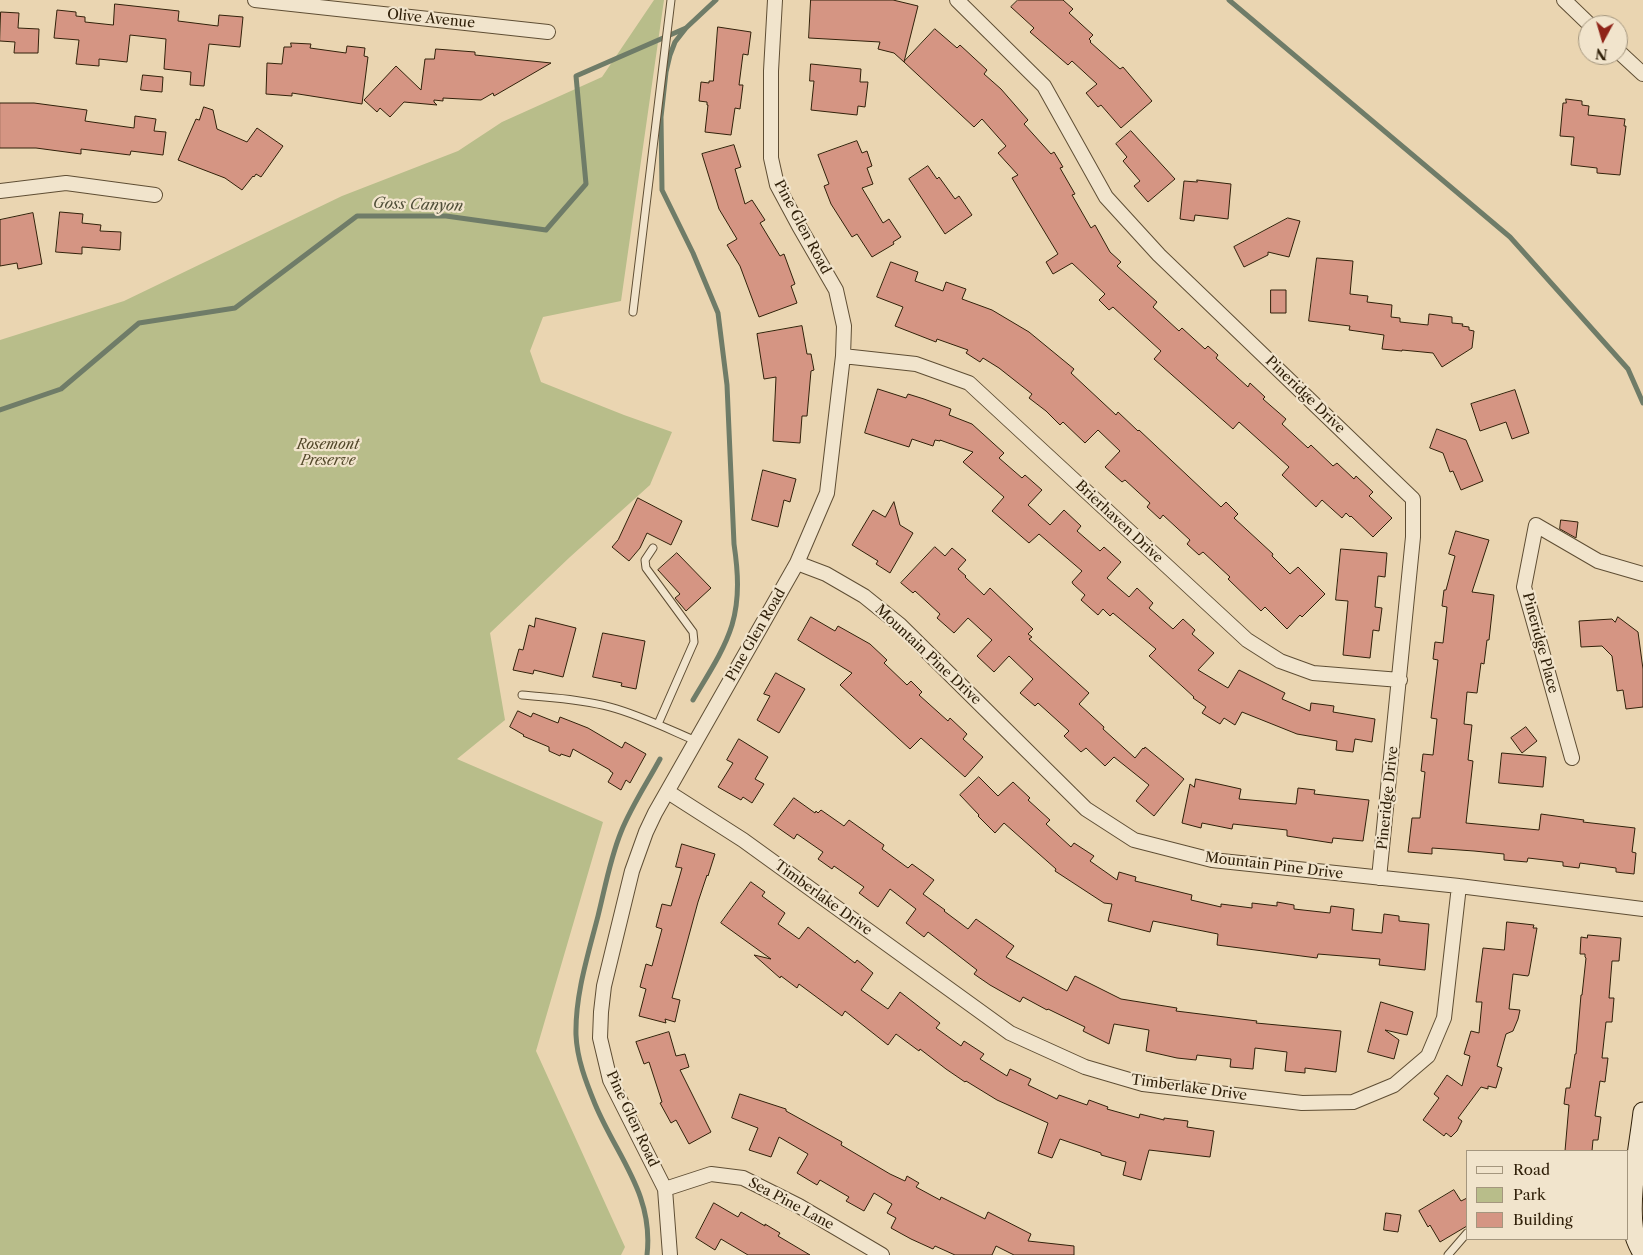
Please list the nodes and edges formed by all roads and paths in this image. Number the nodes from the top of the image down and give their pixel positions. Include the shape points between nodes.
1 (255, 0) edge
2 (671, 0) edge
3 (775, 0) edge
4 (957, 0) edge
5 (1564, 0) edge
6 (1580, 15) edge
7 (548, 32) dead end
8 (1628, 60) edge
9 (1643, 74) edge
10 (0, 191) edge
11 (155, 195) dead end
12 (632, 312) dead end
13 (843, 356) junction
14 (653, 548) dead end
15 (797, 563) junction
16 (1643, 574) edge
17 (1400, 680) junction
18 (522, 695) dead end
19 (658, 724) junction
20 (696, 742) junction
21 (1572, 758) dead end
22 (668, 792) junction
23 (1379, 878) junction
24 (1458, 886) junction
25 (1643, 909) edge
26 (1643, 1112) edge
27 (665, 1189) junction
28 (1630, 1196) edge
29 (1466, 1234) edge
30 (1636, 1246) edge
31 (670, 1255) edge
32 (882, 1255) edge
33 (1448, 1255) edge

1 - 7 street, Olive Avenue
2 - 12 lane
3 - 13 street, Pine Glen Road via 771,158 777,185 836,290 844,326
4 - 17 street, Pineridge Drive via 1044,86 1106,197 1158,255 1413,499 1413,536
5 - 6 street
8 - 9 street
10 - 11 street via 66,183
13 - 15 street, Pine Glen Road via 827,493
13 - 17 street, Brierhaven Drive via 916,364 969,383 1247,640 1280,661 1313,673
14 - 19 lane via 645,560 646,568 694,637
15 - 20 street, Pine Glen Road
15 - 23 street, Mountain Pine Drive via 826,574 864,596 900,625 1086,809 1134,840 1212,860
16 - 21 street, Pineridge Place via 1598,561 1536,525 1524,587
17 - 23 street, Pineridge Drive
18 - 19 lane via 608,706
19 - 20 lane
20 - 22 street, Pine Glen Road
22 - 24 street, Timberlake Drive via 743,840 1010,1034 1085,1067 1143,1084 1302,1103 1353,1102 1394,1085 1428,1056 1444,1018
22 - 27 street, Pine Glen Road via 646,832 632,871 604,986 600,1038 610,1080
23 - 24 street, Mountain Pine Drive
24 - 25 street, Mountain Pine Drive
26 - 28 street
27 - 31 street, Pine Glen Road
27 - 32 street, Sea Pine Lane via 711,1174 742,1178 799,1206
28 - 30 street
29 - 33 lane

